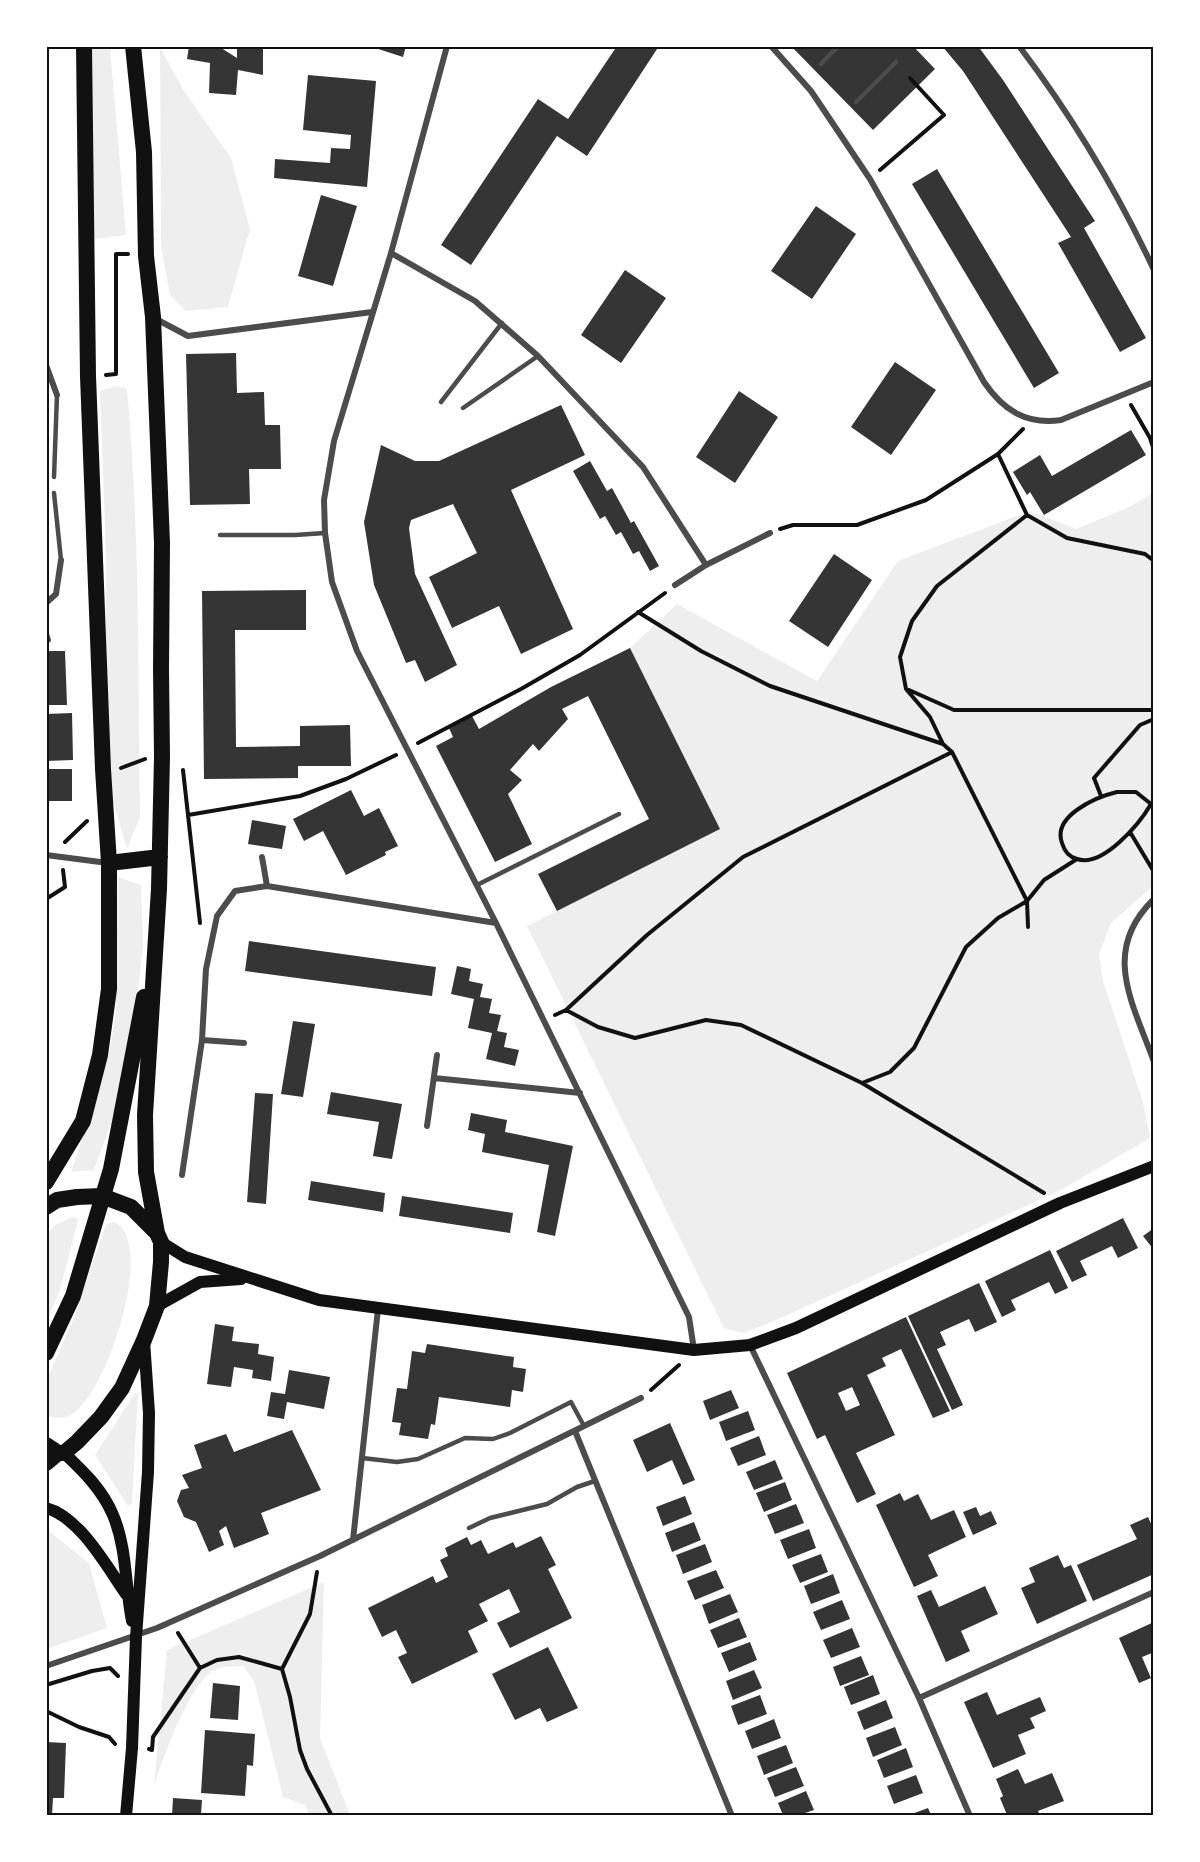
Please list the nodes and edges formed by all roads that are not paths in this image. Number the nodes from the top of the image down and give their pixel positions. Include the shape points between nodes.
1 (84, 46) edge
2 (133, 46) edge
3 (447, 46) edge
4 (771, 46) edge
5 (838, 46) edge
6 (1019, 46) edge
7 (896, 62) dead end
8 (821, 64) dead end
9 (856, 102) dead end
10 (391, 253) junction
11 (1154, 270) edge
12 (372, 312) junction
13 (153, 317) junction
14 (502, 323) junction
15 (538, 356) junction
16 (46, 366) edge
17 (1154, 382) edge
18 (57, 395) joint
19 (441, 402) dead end
20 (463, 408) dead end
21 (54, 477) dead end
22 (54, 493) dead end
23 (325, 533) junction
24 (770, 533) road end
25 (220, 535) dead end
26 (61, 560) joint
27 (706, 565) junction
28 (675, 585) road end
29 (46, 603) edge
30 (619, 814) dead end
31 (46, 855) edge
32 (160, 857) junction
33 (262, 857) dead end
34 (109, 863) junction
35 (477, 885) junction
36 (267, 886) junction
37 (1154, 899) edge
38 (158, 922) junction
39 (496, 923) junction
40 (202, 1040) junction
41 (244, 1043) dead end
42 (437, 1055) dead end
43 (1154, 1062) edge
44 (434, 1078) junction
45 (580, 1093) junction
46 (427, 1126) dead end
47 (1154, 1166) edge
48 (182, 1175) dead end
49 (46, 1182) edge
50 (102, 1196) junction
51 (46, 1207) edge
52 (159, 1238) junction
53 (248, 1278) junction
54 (157, 1306) junction
55 (378, 1309) junction
56 (144, 1340) junction
57 (750, 1345) junction
58 (694, 1350) junction
59 (46, 1353) edge
60 (641, 1398) road end
61 (584, 1426) junction
62 (575, 1431) junction
63 (54, 1453) edge
64 (362, 1458) junction
65 (595, 1481) junction
66 (46, 1508) edge
67 (470, 1528) dead end
68 (353, 1540) junction
69 (1154, 1592) edge
70 (127, 1596) junction
71 (136, 1637) junction
72 (46, 1666) edge
73 (919, 1698) junction
74 (126, 1815) edge
75 (732, 1815) edge
76 (970, 1815) edge

1 - 34 highway via 88,376
2 - 13 highway via 144,152 146,255
3 - 10 street
4 - 17 street via 812,91 870,179 995,398 1008,410 1032,420 1061,420
5 - 8 lane
6 - 11 street via 1076,126
7 - 9 lane
10 - 12 street
10 - 14 street via 475,301
12 - 13 street via 188,336
12 - 23 street via 334,441 324,500
13 - 32 highway via 162,543
14 - 15 street
14 - 19 lane
15 - 20 lane
15 - 27 street via 643,466
16 - 18 street
18 - 21 lane
22 - 26 lane
23 - 25 lane
23 - 35 street via 333,582 357,651
24 - 27 street
26 - 29 street via 56,594
27 - 28 street
30 - 35 lane
31 - 34 street
32 - 34 highway
32 - 38 highway
33 - 36 street
34 - 49 highway via 108,989 100,1055 84,1121
35 - 39 street
36 - 39 street
36 - 40 street via 235,891 217,916 206,969
37 - 43 street via 1132,927 1123,961 1126,984
38 - 50 highway via 111,1169
38 - 52 highway via 146,1172
39 - 45 street
40 - 41 street
40 - 48 street
42 - 44 street
44 - 45 street
44 - 46 street
45 - 58 street via 689,1317
47 - 57 main road via 1060,1203 796,1328
50 - 51 highway via 57,1200
50 - 52 highway via 130,1207
50 - 59 highway via 73,1296
52 - 53 main road via 185,1257
52 - 54 highway
53 - 54 main road via 200,1282
53 - 55 main road via 319,1300
54 - 56 highway
55 - 58 main road
55 - 64 street
56 - 63 highway via 122,1388 101,1417 77,1442
56 - 71 main road via 148,1472
57 - 58 main road
57 - 73 street
60 - 61 street
61 - 62 street
61 - 64 lane via 571,1402 493,1439 465,1438 418,1459 397,1462
62 - 65 street
62 - 68 street
63 - 70 main road via 88,1475 114,1515 123,1547
64 - 68 street
65 - 67 lane via 547,1504 490,1518
65 - 75 street
66 - 70 main road via 83,1533
68 - 71 street
69 - 73 street
70 - 71 main road
71 - 72 street
71 - 74 main road
73 - 76 street

